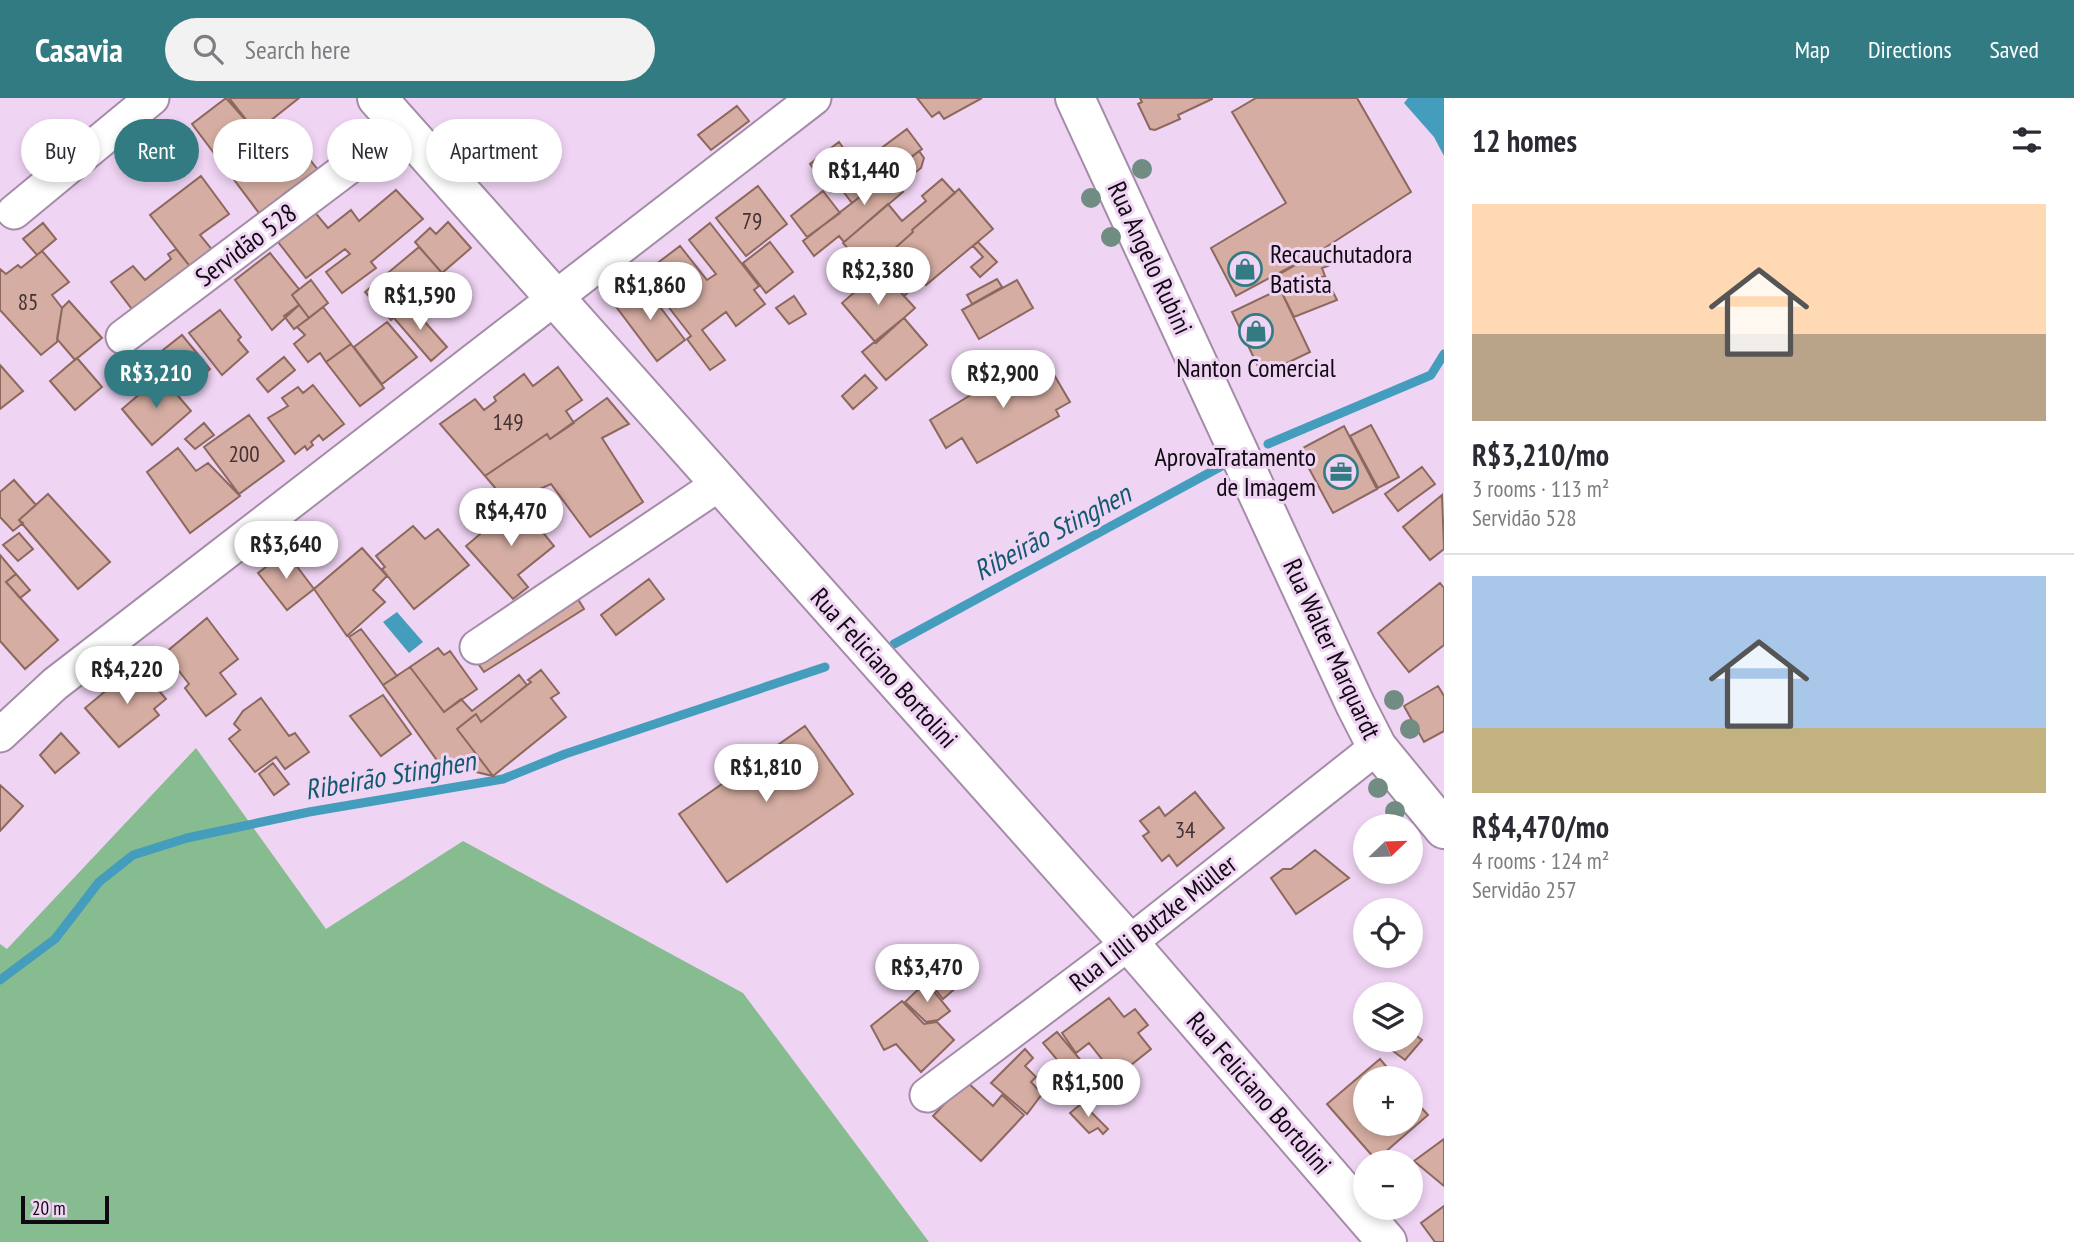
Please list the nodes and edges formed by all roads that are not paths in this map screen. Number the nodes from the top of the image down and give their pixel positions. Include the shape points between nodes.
1 (152, 98) edge
2 (377, 98) edge
3 (814, 98) edge
4 (1076, 98) edge
5 (395, 119) edge
6 (412, 138) edge
7 (329, 182) edge
8 (14, 212) dead end
9 (556, 299) junction
10 (122, 337) dead end
11 (1241, 456) joint
12 (719, 484) junction
13 (477, 647) dead end
14 (0, 735) edge
15 (1377, 747) junction
16 (1444, 829) edge
17 (1129, 943) junction
18 (926, 1095) dead end
19 (1387, 1242) edge

1 - 8 street
2 - 5 main road, Rua Feliciano Bortolini
3 - 9 street
4 - 11 main road, Rua Angelo Rubini
6 - 9 main road, Rua Feliciano Bortolini
7 - 10 street, Servidão 528
9 - 12 main road, Rua Feliciano Bortolini
9 - 14 street via 55,684
11 - 15 main road, Rua Walter Marquardt
12 - 13 street
12 - 17 main road, Rua Feliciano Bortolini
15 - 16 main road, Rua Walter Marquardt
15 - 17 street, Rua Lilli Butzke Müller
17 - 18 street, Rua Lilli Butzke Müller
17 - 19 main road, Rua Feliciano Bortolini

